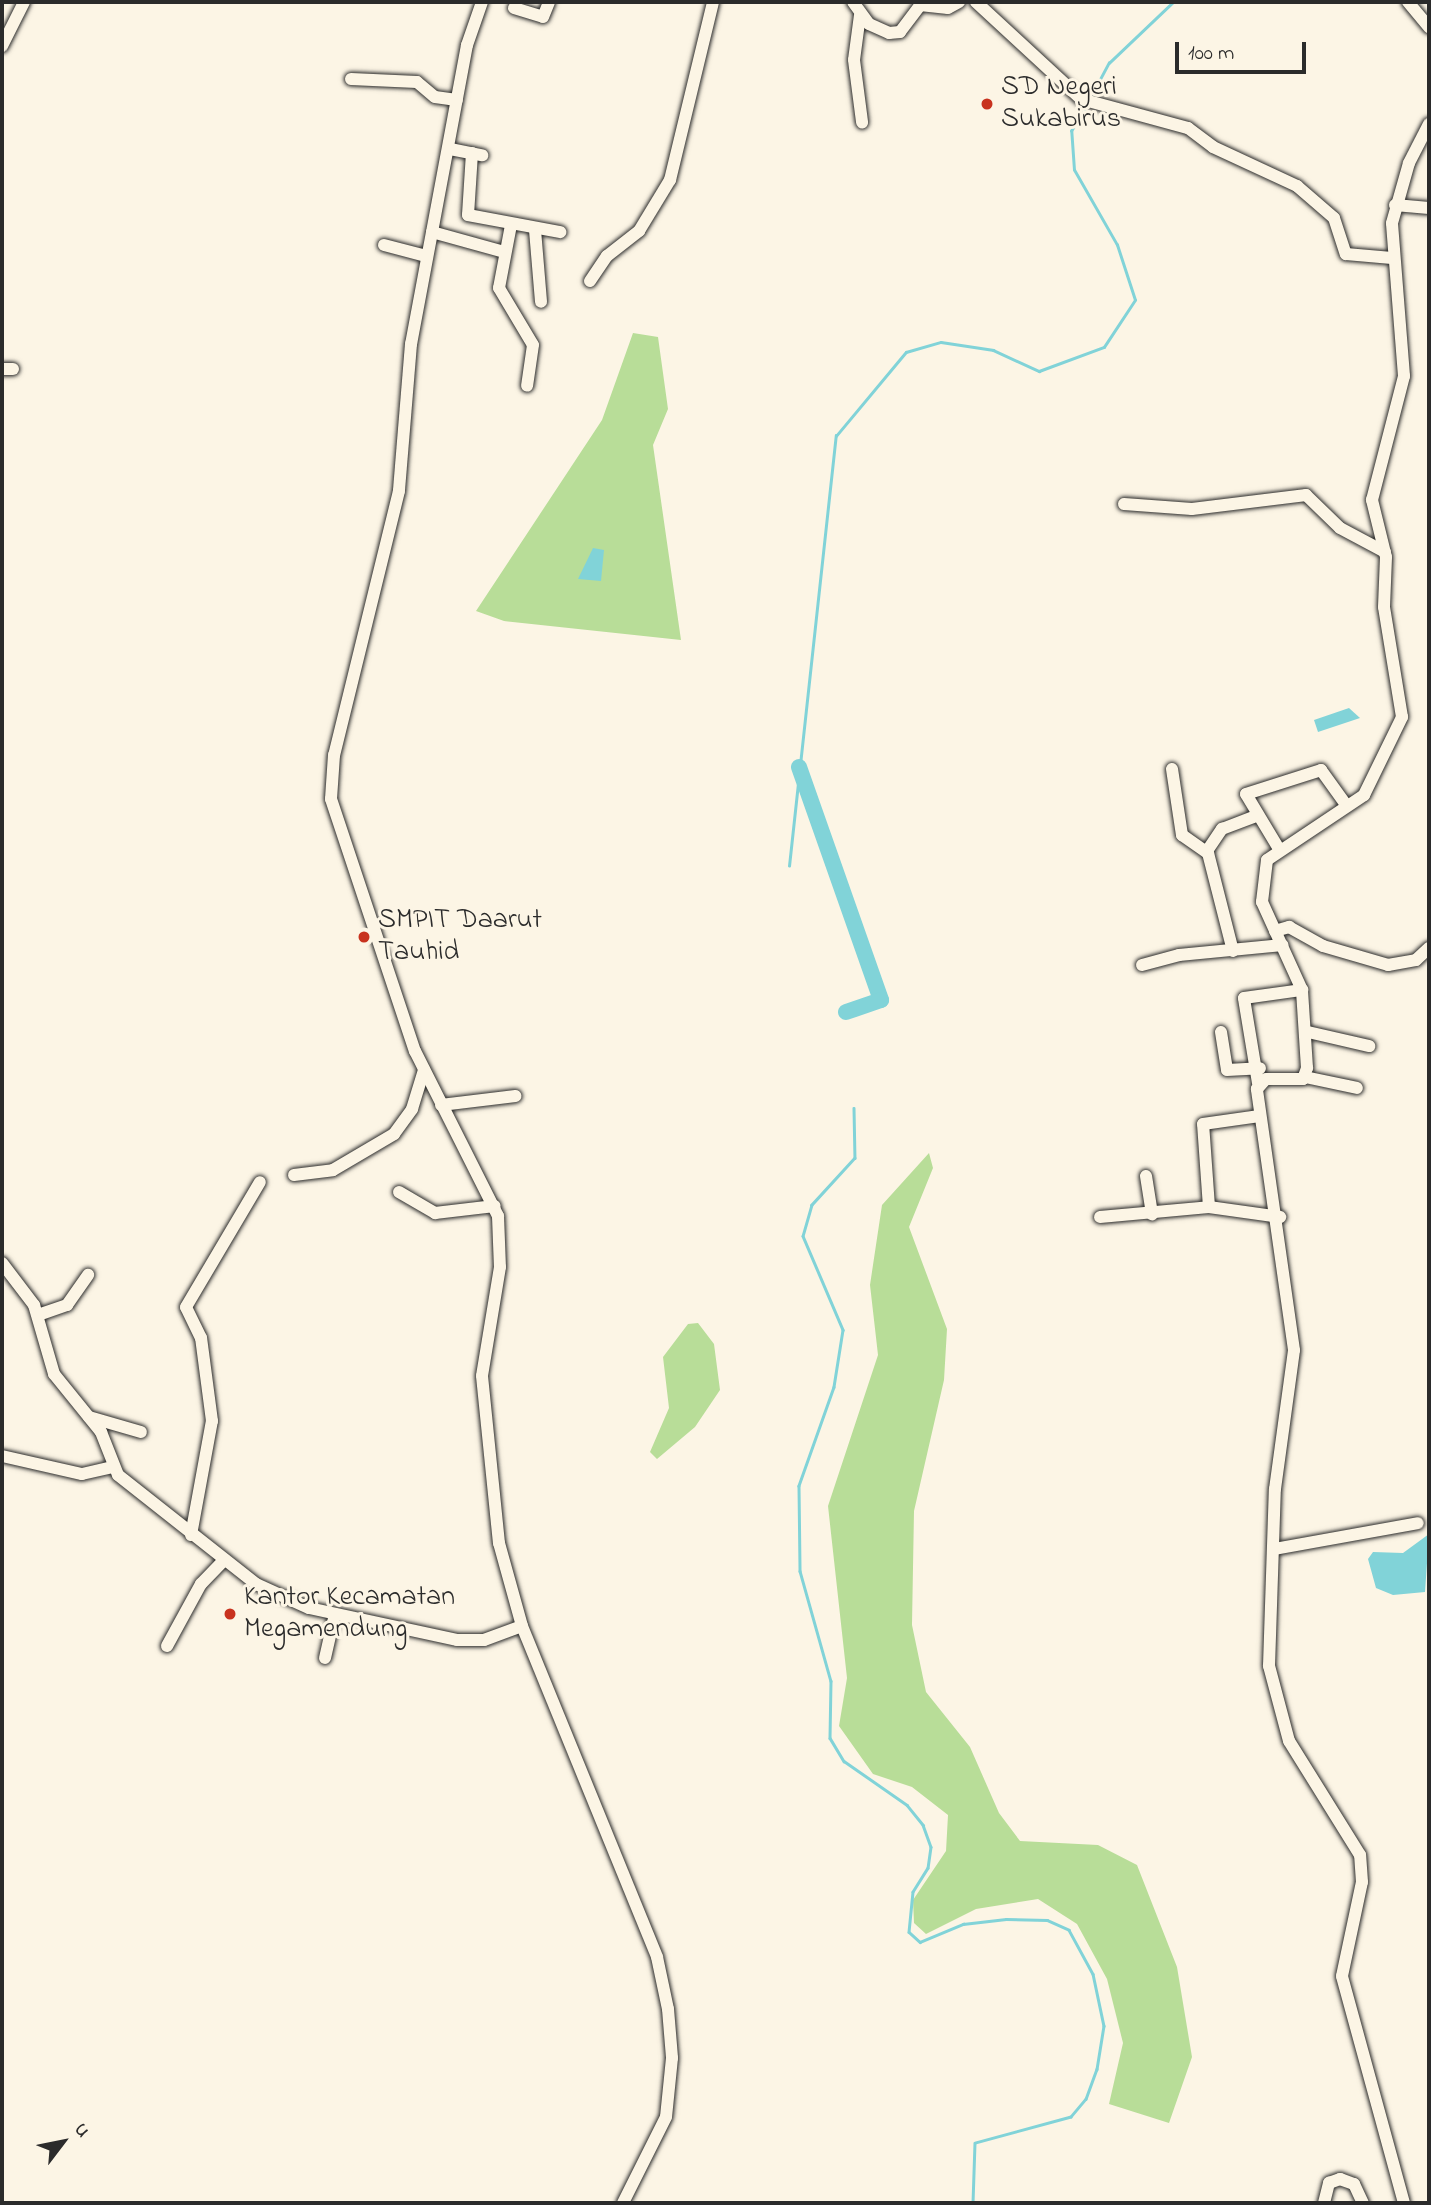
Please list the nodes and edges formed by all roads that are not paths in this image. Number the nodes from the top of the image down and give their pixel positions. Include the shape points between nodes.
1 (24, 2) edge
2 (482, 2) edge
3 (549, 2) edge
4 (713, 2) edge
5 (853, 2) edge
6 (958, 2) edge
7 (976, 2) edge
8 (1408, 2) edge
9 (514, 8) dead end
10 (860, 15) junction
11 (1428, 22) edge
12 (2, 46) edge
13 (351, 79) dead end
14 (457, 100) junction
15 (862, 122) dead end
16 (1429, 124) edge
17 (450, 149) junction
18 (1395, 205) junction
19 (1429, 208) edge
20 (511, 225) junction
21 (535, 230) junction
22 (432, 232) junction
23 (560, 232) dead end
24 (384, 244) dead end
25 (504, 252) junction
26 (426, 256) junction
27 (1392, 258) junction
28 (590, 281) dead end
29 (541, 302) dead end
30 (527, 386) dead end
31 (1124, 504) dead end
32 (1385, 552) junction
33 (1172, 769) dead end
34 (1347, 806) junction
35 (1254, 817) junction
36 (1279, 849) junction
37 (1207, 851) junction
38 (1275, 931) junction
39 (1283, 945) junction
40 (1429, 948) edge
41 (1233, 951) junction
42 (1142, 965) dead end
43 (1302, 990) junction
44 (1221, 1032) dead end
45 (1308, 1032) junction
46 (1369, 1046) dead end
47 (1260, 1068) junction
48 (424, 1070) junction
49 (1305, 1077) junction
50 (1258, 1083) junction
51 (1357, 1088) dead end
52 (515, 1096) dead end
53 (441, 1105) junction
54 (1259, 1116) junction
55 (295, 1175) dead end
56 (1146, 1176) dead end
57 (260, 1182) dead end
58 (399, 1192) dead end
59 (495, 1206) junction
60 (1209, 1207) junction
61 (1152, 1215) junction
62 (1100, 1217) dead end
63 (1280, 1217) junction
64 (2, 1263) edge
65 (88, 1275) dead end
66 (38, 1315) junction
67 (86, 1416) junction
68 (141, 1432) dead end
69 (2, 1456) edge
70 (113, 1467) junction
71 (1418, 1523) dead end
72 (191, 1535) junction
73 (1274, 1549) junction
74 (224, 1560) junction
75 (335, 1614) junction
76 (522, 1626) junction
77 (167, 1646) dead end
78 (325, 1658) dead end
79 (623, 2203) edge
80 (1324, 2203) edge
81 (1363, 2203) edge
82 (1404, 2203) edge

1 - 12 street
2 - 14 street
3 - 9 street via 543,17
4 - 28 street via 666,189 639,231 614,248
5 - 10 street
6 - 10 street via 948,8 920,5 893,33
7 - 27 street via 1081,99 1102,109 1188,128 1213,147 1297,186 1334,218 1346,254
8 - 11 street
10 - 15 street via 853,60
13 - 14 street via 417,82 435,97
14 - 17 street
16 - 18 street
17 - 20 street via 477,154 467,213
17 - 22 street
18 - 19 street
18 - 27 street
20 - 21 street
20 - 25 street
21 - 23 street
21 - 29 street via 532,252
22 - 25 street
22 - 26 street
24 - 26 street
25 - 30 street via 500,293 534,349
26 - 48 street via 407,370 399,491 334,755 331,799
27 - 32 street via 1405,361 1374,485 1373,524
31 - 32 street via 1192,509 1306,495 1340,528
32 - 34 street via 1384,607 1402,717 1372,784
33 - 37 street via 1182,837
34 - 35 street via 1318,771 1246,794
34 - 36 street
35 - 36 street
35 - 37 street via 1222,829
36 - 38 street via 1267,860 1261,890
37 - 41 street
38 - 39 street
38 - 40 street via 1289,927 1383,965 1416,960
39 - 41 street
39 - 43 street
41 - 42 street
43 - 45 street
43 - 47 street via 1244,999
44 - 47 street via 1227,1070
45 - 46 street
45 - 49 street
47 - 50 street
48 - 53 street
48 - 55 street via 412,1109 394,1134 333,1170
49 - 50 street
49 - 51 street
50 - 54 street
52 - 53 street
53 - 59 street
54 - 60 street via 1203,1124
54 - 63 street
56 - 61 street
57 - 72 street via 186,1307 201,1338 212,1421
58 - 59 street via 435,1213
59 - 76 street via 500,1267 482,1376 499,1544
60 - 61 street
60 - 63 street
61 - 62 street
63 - 73 street via 1294,1372 1279,1441
64 - 66 street
65 - 66 street via 67,1305
66 - 67 street via 54,1374
67 - 68 street
67 - 70 street via 104,1436
69 - 70 street via 82,1474
70 - 72 street
71 - 73 street
72 - 74 street
73 - 82 street via 1269,1666 1274,1700 1289,1741 1360,1855 1362,1882 1342,1976
74 - 75 street via 279,1599
74 - 77 street via 207,1574
75 - 76 street via 469,1641
75 - 78 street
76 - 79 street via 634,1895 668,2009 672,2058 666,2117
80 - 81 street via 1329,2183 1344,2179

